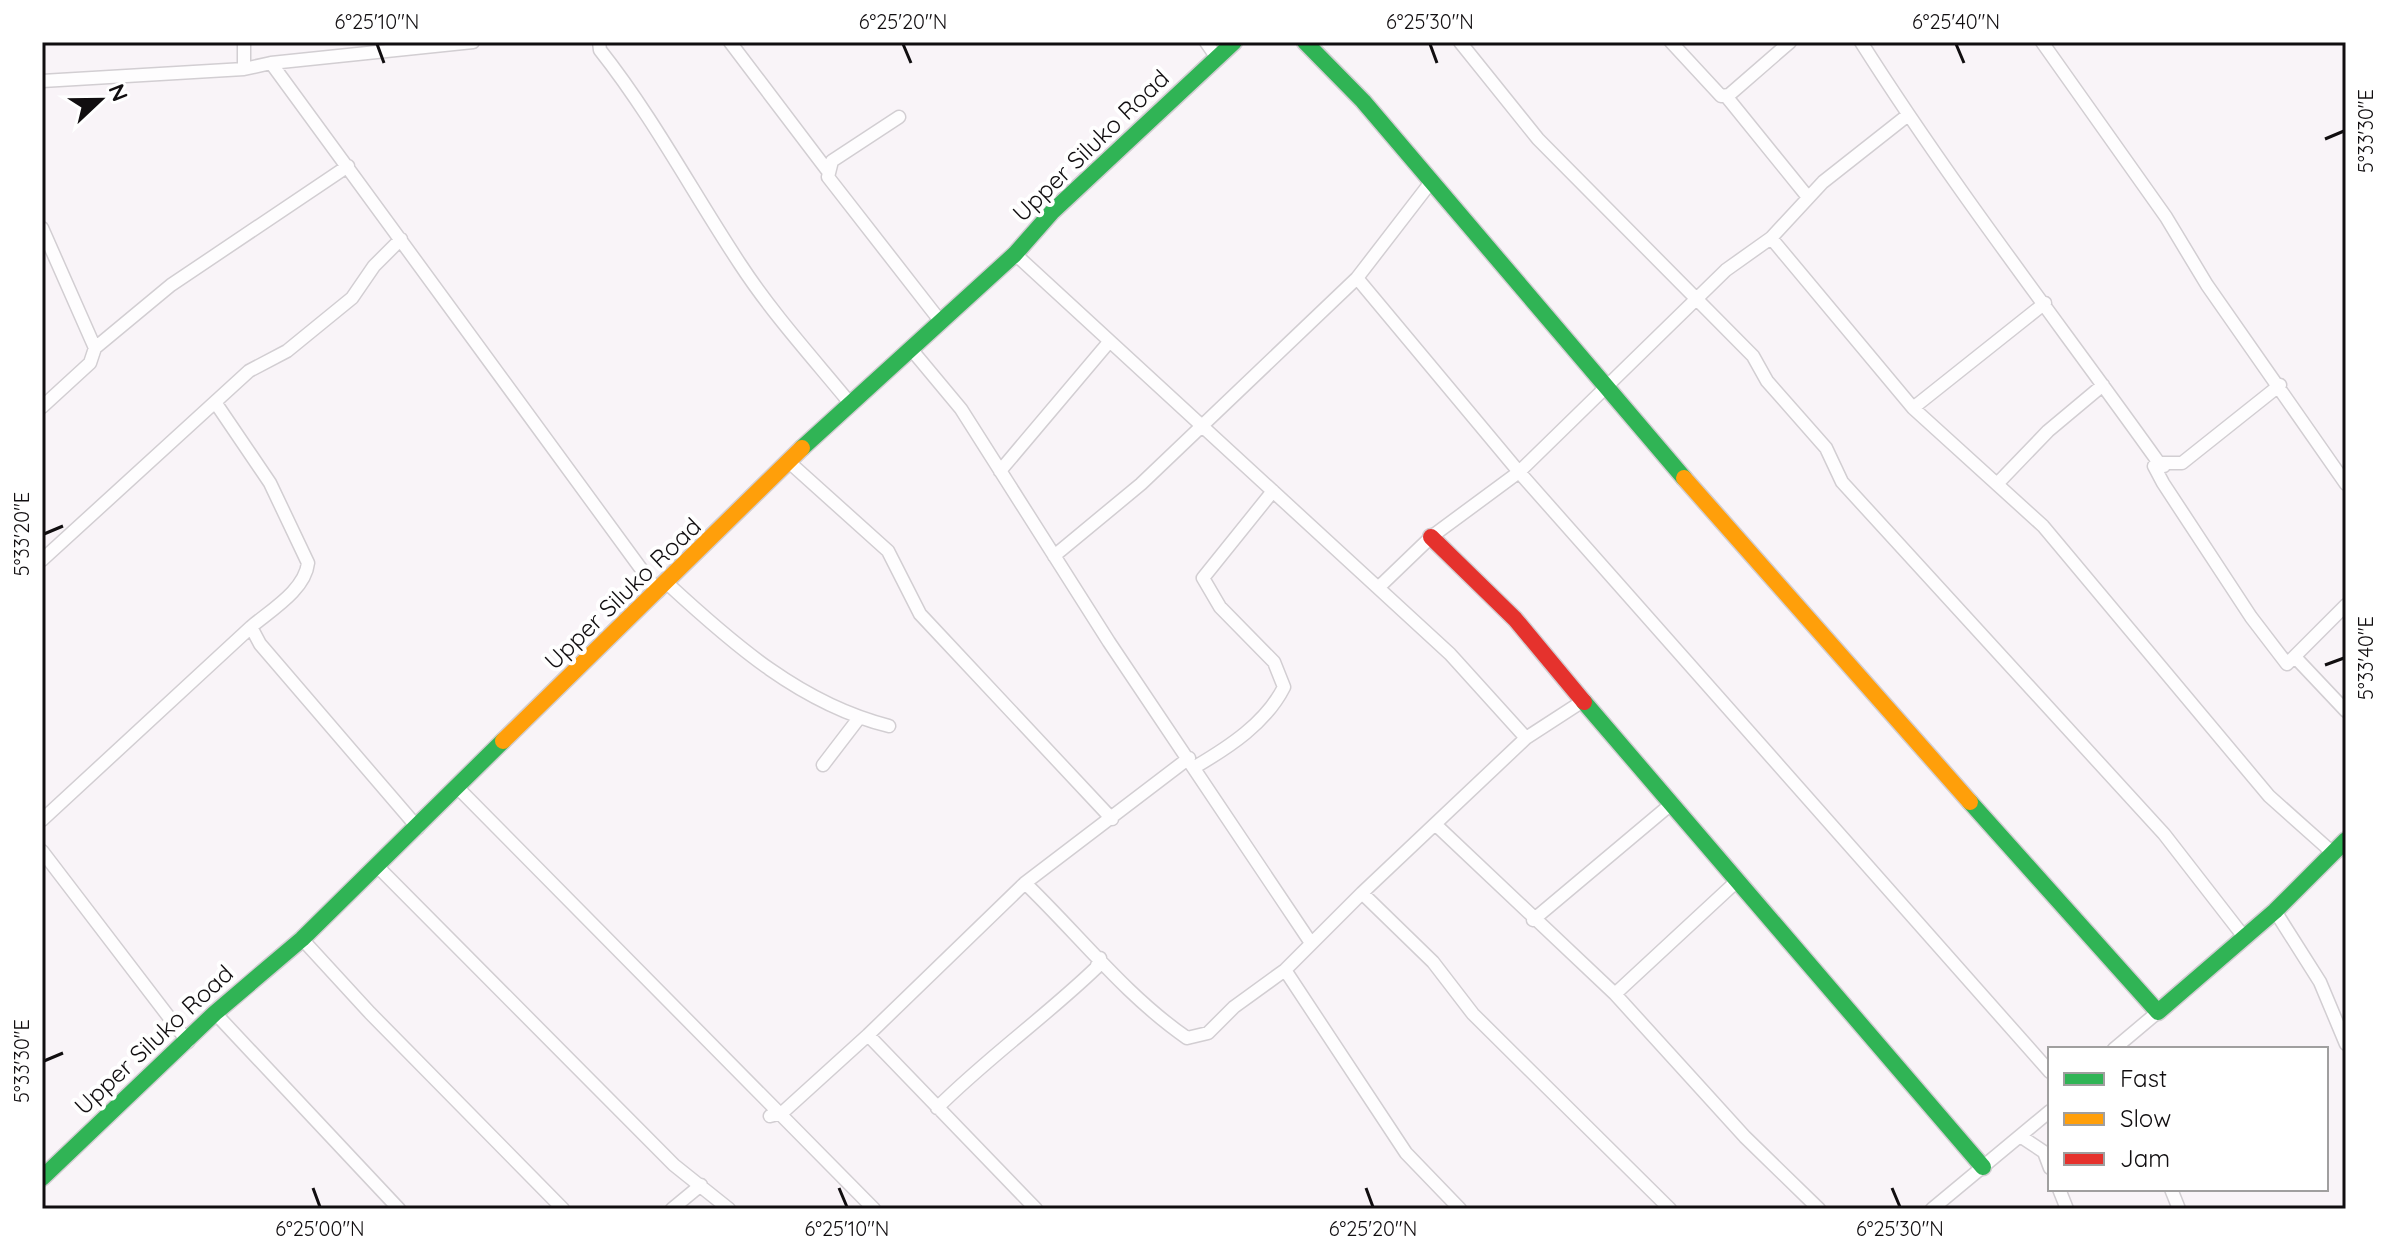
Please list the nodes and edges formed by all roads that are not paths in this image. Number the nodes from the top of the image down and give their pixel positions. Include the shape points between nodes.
1 (244, 42) edge
2 (473, 42) edge
3 (599, 42) edge
4 (730, 42) edge
5 (1206, 42) edge
6 (1234, 42) edge
7 (1305, 42) edge
8 (1460, 42) edge
9 (1671, 42) edge
10 (1790, 42) edge
11 (1861, 42) edge
12 (2042, 42) edge
13 (1217, 58) junction
14 (271, 63) junction
15 (244, 69) junction
16 (42, 81) edge
17 (1726, 96) junction
18 (1908, 115) junction
19 (899, 117) dead end
20 (348, 166) junction
21 (827, 170) junction
22 (1431, 182) junction
23 (1807, 196) junction
24 (42, 228) edge
25 (1771, 238) junction
26 (401, 239) junction
27 (1015, 254) junction
28 (1357, 278) junction
29 (1696, 299) junction
30 (2045, 303) junction
31 (941, 322) junction
32 (1109, 342) junction
33 (95, 348) junction
34 (911, 349) junction
35 (1607, 384) junction
36 (2103, 385) junction
37 (2280, 385) junction
38 (215, 402) junction
39 (849, 402) junction
40 (42, 407) edge
41 (1913, 408) junction
42 (1204, 424) junction
43 (789, 462) junction
44 (2169, 465) junction
45 (1000, 471) junction
46 (1519, 472) junction
47 (1997, 484) junction
48 (2346, 484) edge
49 (1273, 491) junction
50 (1431, 537) junction
51 (1054, 556) junction
52 (42, 560) edge
53 (1379, 587) junction
54 (663, 588) junction
55 (2346, 605) edge
56 (251, 627) junction
57 (2295, 657) junction
58 (1583, 701) junction
59 (2346, 711) edge
60 (889, 726) dead end
61 (1526, 738) junction
62 (1192, 762) junction
63 (458, 788) junction
64 (1670, 805) junction
65 (1112, 819) junction
66 (42, 820) edge
67 (1435, 824) junction
68 (418, 828) junction
69 (2346, 840) edge
70 (42, 851) edge
71 (2334, 854) junction
72 (377, 866) junction
73 (1737, 881) junction
74 (1025, 883) junction
75 (1362, 893) junction
76 (2275, 911) junction
77 (1533, 920) junction
78 (2244, 937) junction
79 (302, 939) junction
80 (1311, 943) junction
81 (1100, 958) junction
82 (1285, 970) junction
83 (1615, 994) junction
84 (2158, 1012) junction
85 (215, 1013) junction
86 (868, 1035) junction
87 (188, 1042) junction
88 (2346, 1044) edge
89 (2116, 1047) edge
90 (2048, 1070) edge
91 (937, 1108) junction
92 (2048, 1113) edge
93 (776, 1114) junction
94 (2020, 1136) junction
95 (2048, 1163) edge
96 (1983, 1167) junction
97 (42, 1178) edge
98 (701, 1185) junction
99 (1029, 1207) edge
100 (399, 1209) edge
101 (563, 1209) edge
102 (672, 1209) edge
103 (729, 1209) edge
104 (874, 1209) edge
105 (1460, 1209) edge
106 (1670, 1209) edge
107 (1819, 1209) edge
108 (1933, 1209) edge

1 - 15 street
2 - 14 street
3 - 39 street via 749,278
4 - 21 street
5 - 13 street
6 - 13 street, Upper Siluko Road
7 - 22 street
8 - 29 street via 1538,139
9 - 17 street
10 - 17 street
11 - 18 street
12 - 37 street
13 - 27 street, Upper Siluko Road via 1052,212
14 - 15 street
14 - 20 street
15 - 16 street
17 - 23 street
18 - 23 street
18 - 30 street
19 - 21 street via 832,161
20 - 26 street
20 - 33 street via 171,285
21 - 31 street
22 - 28 street
22 - 35 street
23 - 25 street
24 - 33 street
25 - 29 street
25 - 41 street
26 - 38 street via 352,298 287,351 249,371
26 - 54 street
27 - 31 street, Upper Siluko Road
27 - 32 street
28 - 42 street
28 - 46 street
29 - 35 street
29 - 78 street via 1753,356 1767,381 1826,448 1842,482 2164,834
30 - 36 street
30 - 41 street
31 - 34 street, Upper Siluko Road
32 - 42 street
32 - 45 street
33 - 40 street via 90,363
34 - 39 street, Upper Siluko Road
34 - 45 street via 961,409
35 - 46 street
35 - 84 street via 1776,586
36 - 44 street via 2159,463
36 - 47 street
37 - 44 street via 2182,463
37 - 48 street
38 - 52 street
38 - 56 street via 270,483 308,563 298,586
39 - 43 street, Upper Siluko Road
41 - 47 street
42 - 49 street
42 - 51 street
43 - 54 street, Upper Siluko Road
43 - 65 street via 888,551 920,614
44 - 57 street via 2154,466 2251,617 2287,664
45 - 51 street
46 - 50 street
46 - 90 street
47 - 71 street via 2052,537 2269,796
49 - 53 street
49 - 62 street via 1203,578 1220,607 1274,662 1284,687 1276,704 1228,748
50 - 53 street
50 - 58 street via 1515,619
51 - 62 street
53 - 61 street via 1472,676
54 - 60 street via 772,672 855,722
54 - 63 street, Upper Siluko Road
55 - 57 street
56 - 66 street
56 - 68 street
57 - 59 street
58 - 61 street
58 - 64 street
61 - 67 street
62 - 65 street
62 - 80 street
63 - 68 street, Upper Siluko Road
63 - 93 street
64 - 73 street
64 - 77 street
65 - 74 street
67 - 75 street
67 - 77 street
68 - 72 street, Upper Siluko Road
69 - 71 street
70 - 87 street
71 - 76 street
72 - 79 street, Upper Siluko Road
72 - 98 street via 674,1165
73 - 83 street
73 - 96 street
74 - 81 street
74 - 86 street
75 - 80 street
75 - 106 street via 1433,962 1483,1025
76 - 78 street
76 - 88 street via 2320,982
77 - 83 street
78 - 84 street
79 - 85 street, Upper Siluko Road
79 - 101 street
80 - 82 street
81 - 82 street via 1122,986 1187,1038 1208,1033
81 - 91 street via 1046,1015
82 - 105 street via 1406,1153
83 - 107 street via 1745,1137
84 - 89 street
85 - 87 street, Upper Siluko Road
85 - 100 street
86 - 91 street
86 - 93 street
87 - 97 street, Upper Siluko Road
91 - 99 street
92 - 94 street
93 - 104 street
94 - 95 street via 2044,1152
94 - 96 street
96 - 108 street
98 - 102 street
98 - 103 street

